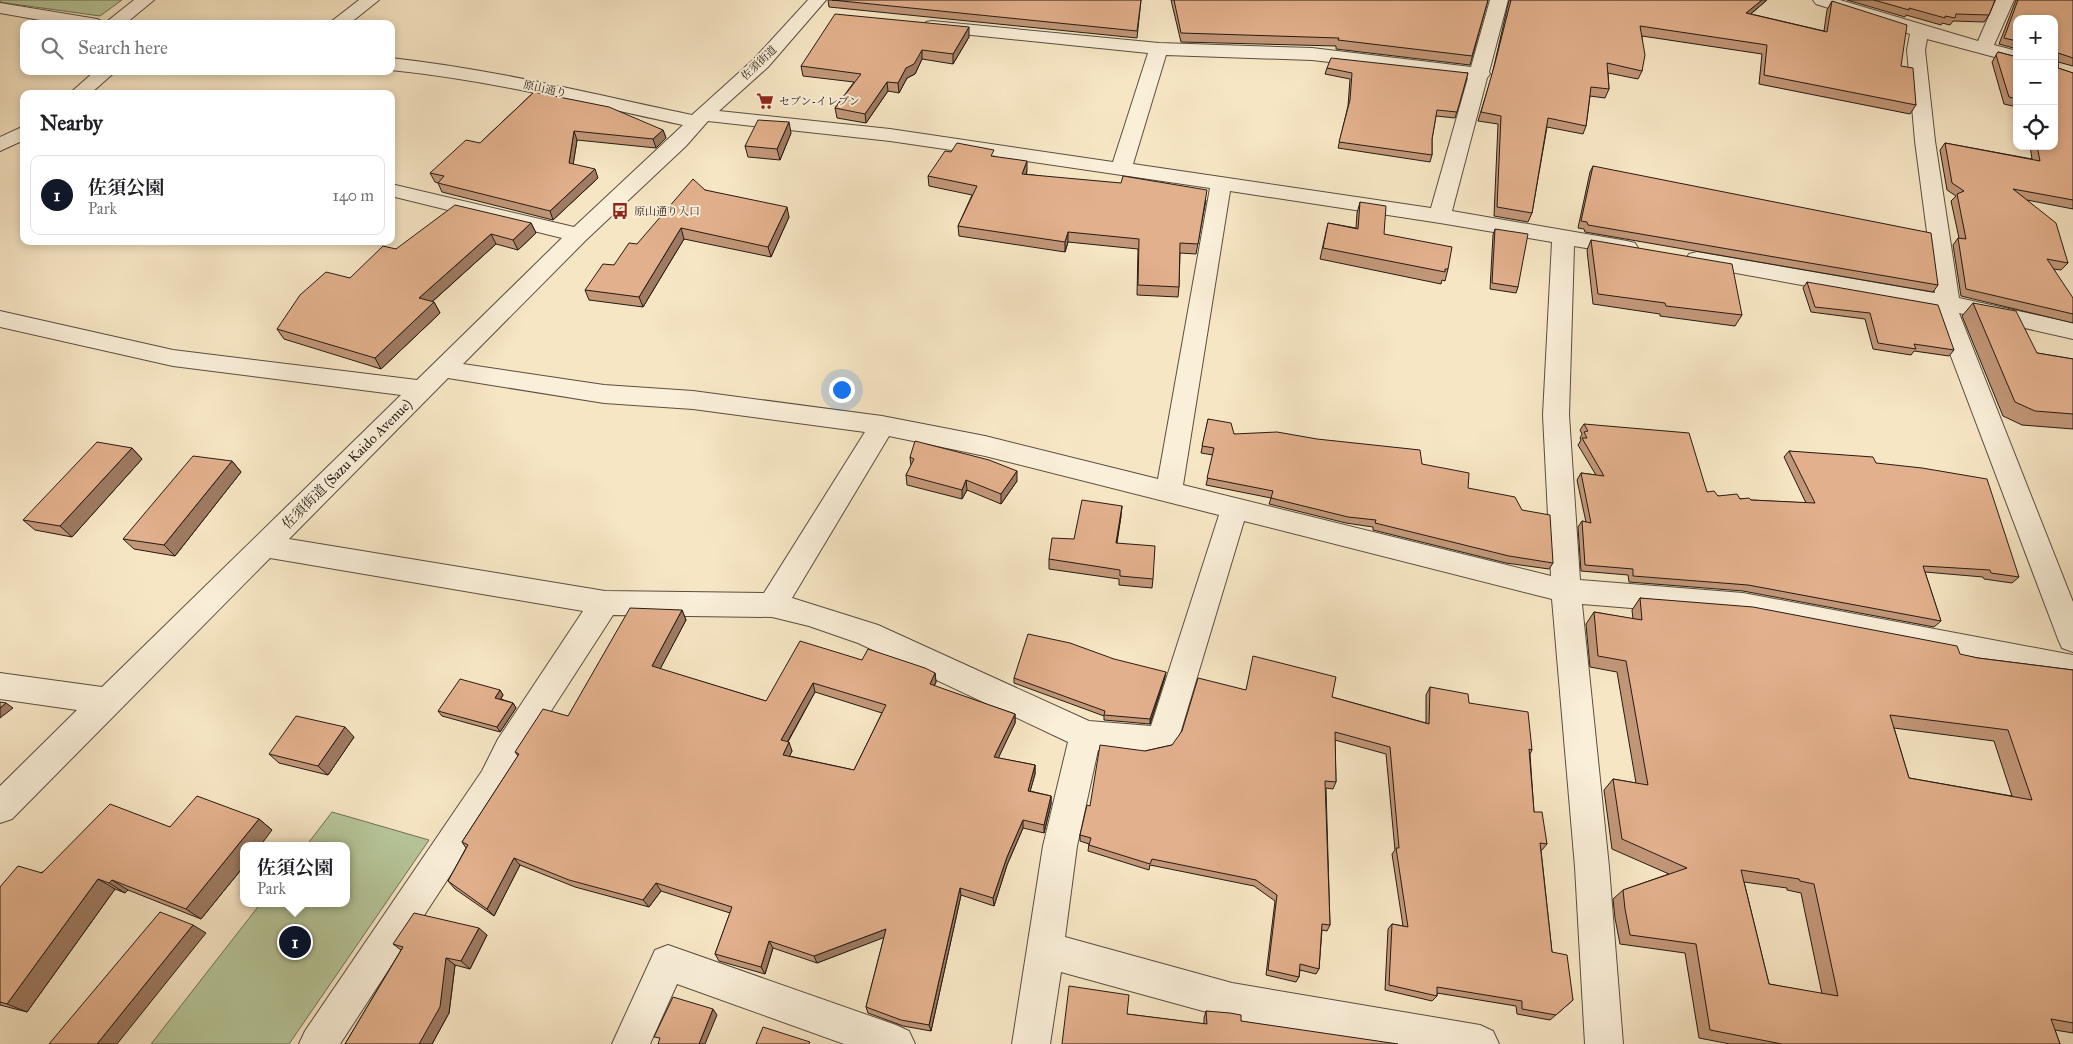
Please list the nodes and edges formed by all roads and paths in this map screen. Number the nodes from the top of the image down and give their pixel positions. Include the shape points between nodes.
1 (145, 0) edge
2 (370, 0) edge
3 (1499, 0) edge
4 (1822, 0) edge
5 (2004, 0) edge
6 (0, 8) edge
7 (816, 10) edge
8 (73, 20) edge
9 (118, 20) edge
10 (342, 20) edge
11 (914, 24) edge
12 (1919, 31) junction
13 (1984, 47) junction
14 (1159, 50) junction
15 (2013, 56) edge
16 (395, 64) edge
17 (1481, 74) junction
18 (102, 75) edge
19 (83, 90) edge
20 (700, 119) junction
21 (20, 134) edge
22 (0, 146) edge
23 (1120, 169) junction
24 (1221, 183) junction
25 (395, 191) edge
26 (1440, 216) junction
27 (578, 235) junction
28 (1563, 238) junction
29 (1646, 251) edge
30 (1674, 256) edge
31 (1948, 303) junction
32 (0, 319) edge
33 (2073, 330) edge
34 (443, 369) junction
35 (422, 389) junction
36 (882, 426) junction
37 (1169, 490) junction
38 (1234, 509) junction
39 (264, 546) junction
40 (1566, 591) junction
41 (605, 603) junction
42 (772, 605) junction
43 (2073, 639) edge
44 (2073, 668) edge
45 (0, 686) edge
46 (107, 701) junction
47 (1086, 735) junction
48 (0, 808) edge
49 (1046, 950) junction
50 (318, 1044) edge
51 (631, 1044) edge
52 (896, 1044) edge
53 (1031, 1044) edge
54 (1480, 1044) edge
55 (1604, 1044) edge

1 - 9 street
2 - 10 street
3 - 17 street
4 - 12 street
5 - 13 street
6 - 8 street
7 - 20 street, 佐須街道
11 - 14 street
12 - 13 street
12 - 31 street via 1916,50 1923,123
13 - 15 street
14 - 17 street via 1312,54
14 - 23 street
16 - 20 street, 原山通り via 438,68
17 - 26 street
18 - 19 street
20 - 23 street, 原山通り via 890,135
20 - 27 street, 佐須街道 (Sazu Kaido Avenue)
21 - 22 street
23 - 24 street, 原山通り
24 - 26 street, 原山通り
24 - 37 street
25 - 27 street
26 - 28 street, 原山通り
27 - 34 street, 佐須街道 (Sazu Kaido Avenue)
28 - 29 street, 原山通り
28 - 40 street via 1556,415
30 - 31 street
31 - 33 street
31 - 43 street via 1947,314
32 - 35 street via 173,358
34 - 35 street, 佐須街道 (Sazu Kaido Avenue)
34 - 36 street via 604,394 693,400
35 - 39 street, 佐須街道 (Sazu Kaido Avenue)
36 - 37 street via 985,446
36 - 42 street
37 - 38 street
38 - 40 street
38 - 47 street via 1168,727 1160,739
39 - 41 street
39 - 46 street, 佐須街道 (Sazu Kaido Avenue)
40 - 44 street via 1743,605
40 - 55 street via 1592,867
41 - 42 street
41 - 50 street via 509,750 493,782
42 - 47 street via 868,634
45 - 46 street
46 - 48 street, 佐須街道 (Sazu Kaido Avenue)
47 - 49 street via 1060,846
49 - 53 street
49 - 54 street via 1232,1001
51 - 52 street via 668,963

